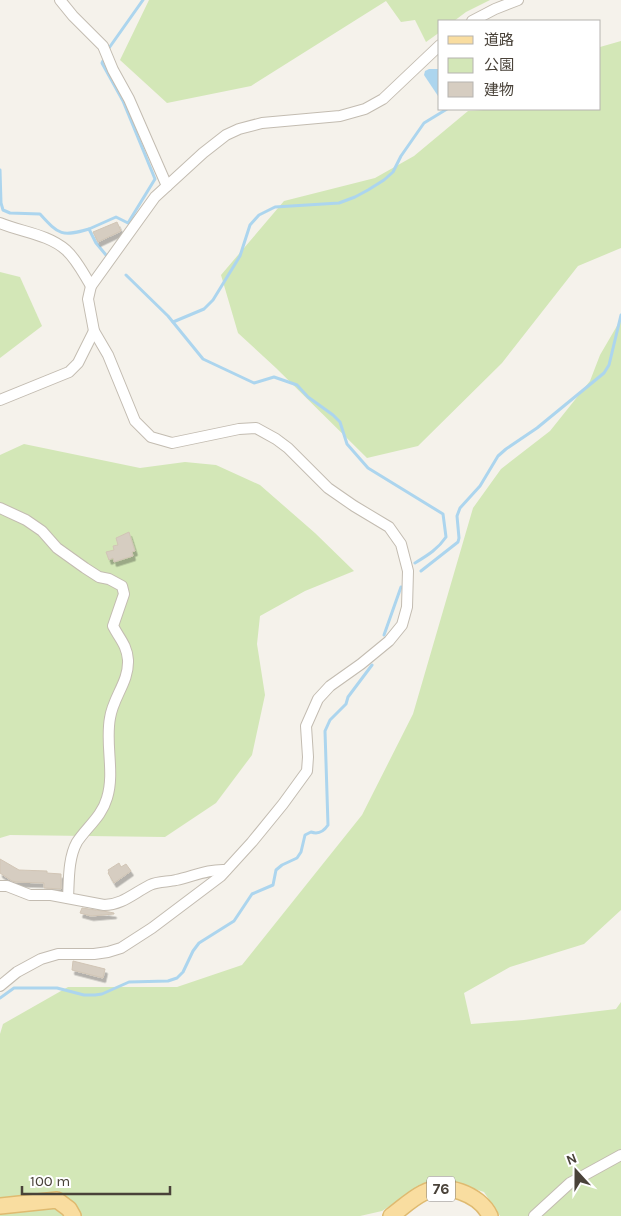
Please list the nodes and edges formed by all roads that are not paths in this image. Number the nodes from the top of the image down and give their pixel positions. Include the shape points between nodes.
1 (60, 0) edge
2 (518, 0) edge
3 (474, 20) edge
4 (438, 47) edge
5 (167, 186) junction
6 (0, 223) edge
7 (91, 286) junction
8 (94, 331) junction
9 (0, 400) edge
10 (0, 508) edge
11 (226, 870) junction
12 (0, 886) edge
13 (68, 898) junction
14 (0, 986) edge
15 (621, 1154) edge
16 (0, 1206) edge
17 (72, 1216) edge
18 (391, 1216) edge
19 (490, 1216) edge
20 (534, 1216) edge

1 - 5 street via 104,46
2 - 3 street
4 - 5 street via 383,99 365,109 340,116 239,128 226,134
5 - 7 street via 155,197
6 - 7 street via 38,235 64,248
7 - 8 street via 88,298
8 - 9 street via 78,363 69,372
8 - 11 street via 108,355 135,421 151,437 172,443 256,428 288,448 328,488 389,526 401,544 408,571 407,607 402,625 389,641 318,699 306,726 307,771
10 - 13 street via 42,531 57,548 99,577 122,586 124,594 113,626 125,645 128,660 126,677 110,716 107,798 71,855
11 - 13 street via 151,884 112,905
11 - 14 street via 121,948 94,954 58,954 41,959
12 - 13 street via 30,895 51,894
15 - 20 street via 570,1184
16 - 17 main road via 57,1200 69,1209
18 - 19 main road, 76 via 424,1192 439,1189 475,1198

